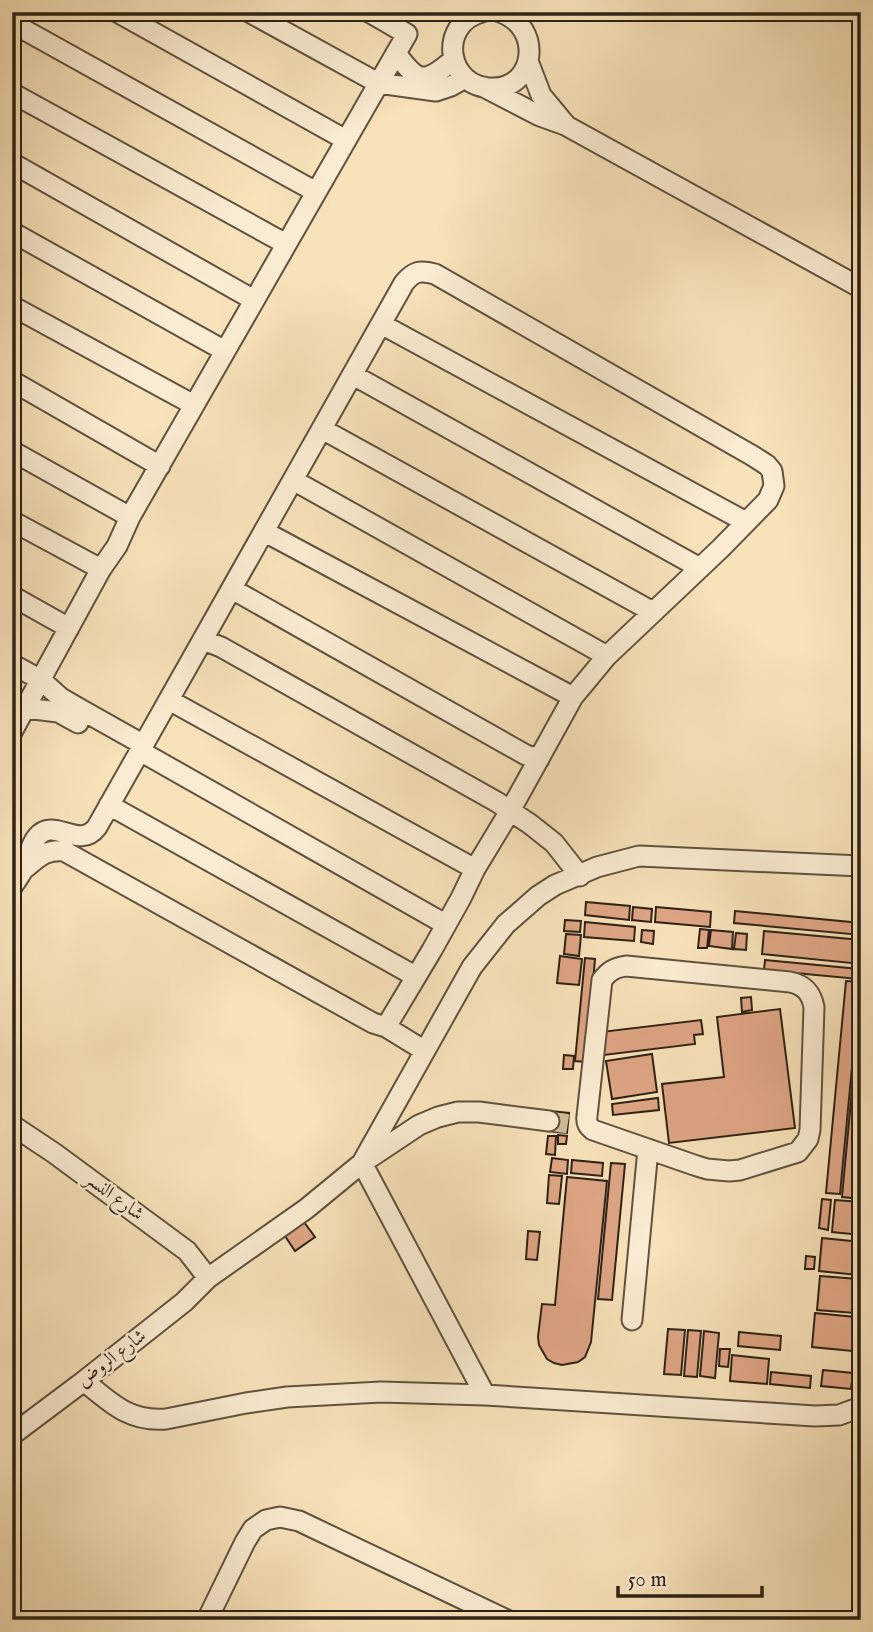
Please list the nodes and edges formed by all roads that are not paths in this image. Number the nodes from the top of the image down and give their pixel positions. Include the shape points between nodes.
1 (117, 12) edge
2 (249, 12) edge
3 (482, 12) edge
4 (500, 12) edge
5 (376, 14) edge
6 (12, 23) edge
7 (396, 53) junction
8 (454, 59) junction
9 (528, 61) junction
10 (465, 78) junction
11 (378, 83) junction
12 (484, 87) junction
13 (12, 93) edge
14 (565, 125) junction
15 (346, 140) junction
16 (12, 163) edge
17 (316, 192) junction
18 (12, 232) edge
19 (286, 244) junction
20 (861, 288) edge
21 (254, 300) junction
22 (12, 306) edge
23 (381, 324) junction
24 (225, 351) junction
25 (352, 375) junction
26 (12, 381) edge
27 (194, 405) junction
28 (322, 429) junction
29 (12, 451) edge
30 (160, 466) junction
31 (293, 480) junction
32 (130, 517) junction
33 (12, 520) edge
34 (746, 522) junction
35 (265, 532) junction
36 (700, 568) junction
37 (101, 569) junction
38 (232, 589) junction
39 (12, 596) edge
40 (653, 612) junction
41 (69, 628) junction
42 (203, 640) junction
43 (607, 656) junction
44 (12, 664) edge
45 (41, 680) junction
46 (573, 697) junction
47 (169, 700) junction
48 (26, 708) junction
49 (12, 732) edge
50 (141, 751) junction
51 (539, 759) junction
52 (109, 805) junction
53 (510, 811) junction
54 (92, 834) junction
55 (79, 859) junction
56 (861, 866) edge
57 (475, 869) junction
58 (580, 876) junction
59 (18, 878) edge
60 (445, 924) junction
61 (415, 976) junction
62 (386, 1027) junction
63 (425, 1051) junction
64 (12, 1125) edge
65 (589, 1126) junction
66 (648, 1149) junction
67 (362, 1164) junction
68 (208, 1278) junction
69 (632, 1320) dead end
70 (84, 1381) junction
71 (485, 1395) junction
72 (861, 1407) edge
73 (12, 1435) edge
74 (207, 1620) edge
75 (507, 1620) edge

1 - 15 street
2 - 11 street
3 - 8 street via 459,28 452,49
4 - 9 street via 524,30
5 - 7 street via 407,34
6 - 17 street
7 - 8 street via 412,74 425,78
7 - 11 street
8 - 10 street
9 - 12 street via 506,85
9 - 14 street via 541,95
10 - 11 street via 436,91
10 - 12 street
11 - 15 street
12 - 14 street
13 - 19 street
14 - 20 street
15 - 17 street
16 - 21 street
17 - 19 street
18 - 24 street
19 - 21 street
21 - 24 street
22 - 27 street
23 - 25 street
23 - 34 street
23 - 34 street via 413,273 435,274 767,464 774,479 772,494
24 - 27 street
25 - 28 street
25 - 36 street
26 - 30 street
27 - 30 street
28 - 31 street
28 - 40 street
29 - 32 street
30 - 32 street
31 - 35 street
31 - 43 street
32 - 37 street
33 - 37 street
34 - 36 street
35 - 38 street
35 - 46 street
36 - 40 street
37 - 41 street
38 - 42 street
38 - 51 street
39 - 41 street
40 - 43 street
41 - 45 street
42 - 47 street
42 - 53 street
43 - 46 street
44 - 45 street
45 - 48 street
45 - 50 street
46 - 51 street
47 - 50 street
47 - 57 street
48 - 49 street
48 - 50 street via 58,712
50 - 52 street
50 - 60 street
51 - 53 street
52 - 54 street
52 - 61 street
53 - 57 street
53 - 58 street via 554,843
54 - 55 street
54 - 59 street via 43,832
55 - 59 street via 52,850
55 - 62 street
56 - 58 street via 639,856
57 - 60 street
58 - 63 street via 538,896 506,924 472,967
60 - 61 street
61 - 62 street
62 - 63 street
63 - 67 street
64 - 68 street, شارع النسر via 187,1251
65 - 66 street
65 - 66 street via 600,990 607,972 626,966 790,982 807,989 814,1007 810,1130 804,1146 790,1155 729,1171 696,1167
65 - 67 street, شارع الروض via 458,1112 419,1125
66 - 69 street
67 - 68 street, شارع الروض
67 - 71 street
68 - 70 street, شارع الروض
70 - 71 street via 115,1407 153,1420 328,1394
70 - 73 street, شارع الروض
71 - 72 street via 815,1416 839,1415
74 - 75 street via 253,1529 280,1517 299,1521

